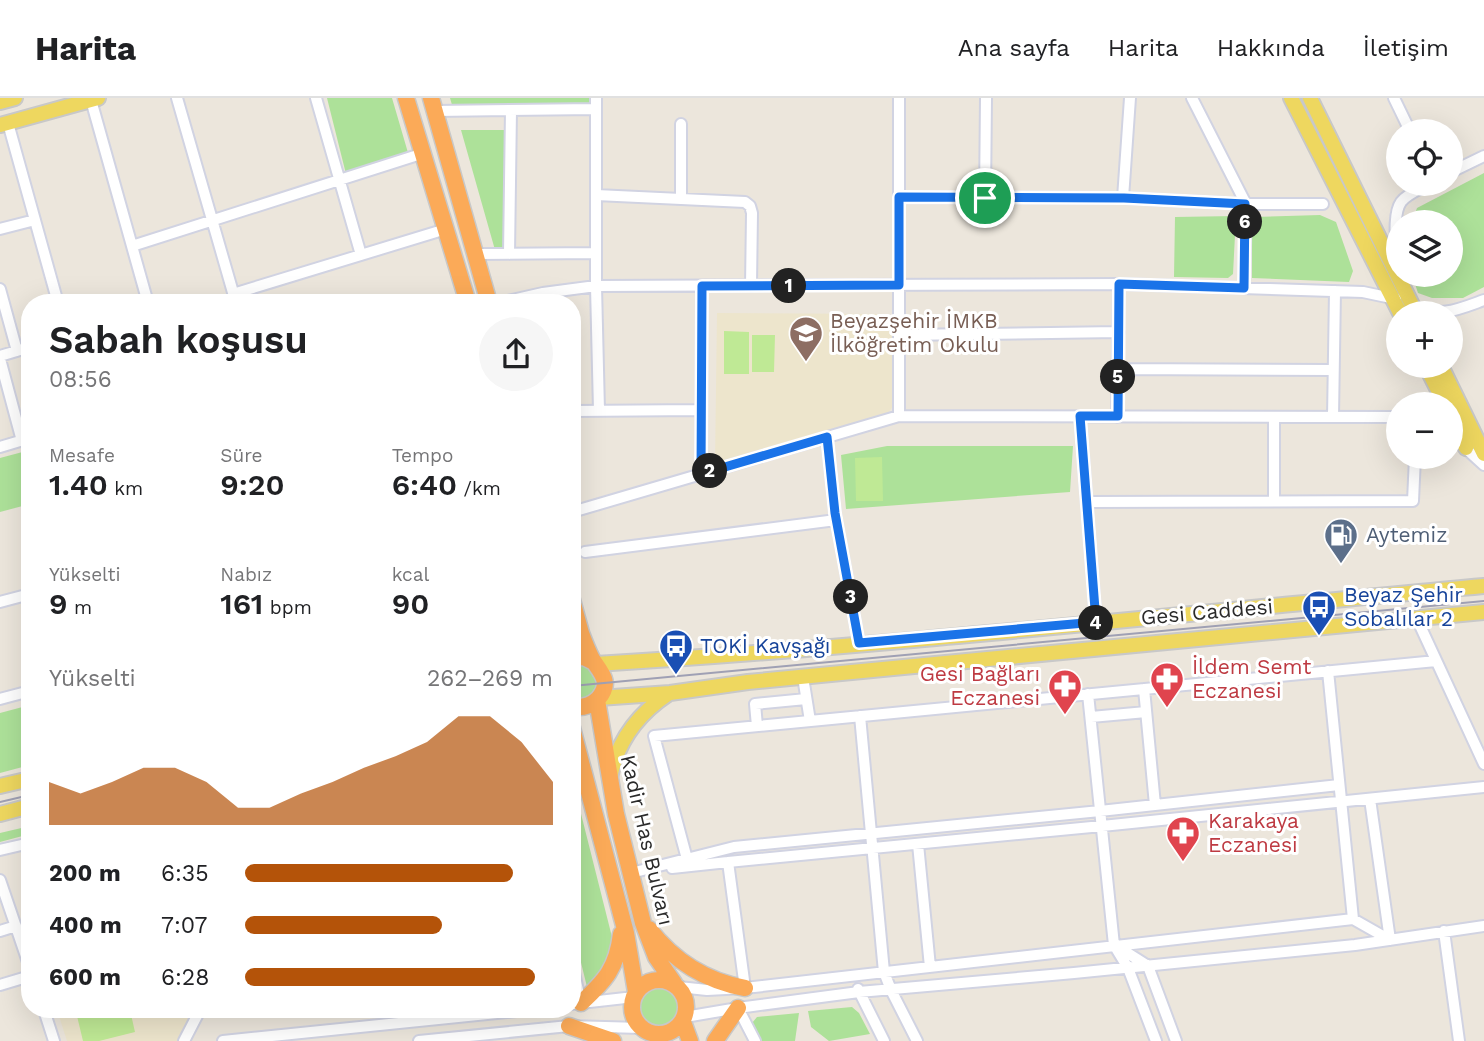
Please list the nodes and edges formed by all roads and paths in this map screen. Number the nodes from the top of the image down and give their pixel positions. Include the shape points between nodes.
1 (15, 98) edge
2 (177, 98) edge
3 (316, 98) edge
4 (406, 98) edge
5 (899, 98) edge
6 (986, 98) edge
7 (1130, 98) edge
8 (1192, 98) edge
9 (1291, 98) edge
10 (1310, 98) edge
11 (1394, 98) edge
12 (95, 99) edge
13 (0, 102) edge
14 (596, 104) edge
15 (433, 105) edge
16 (511, 110) junction
17 (1404, 119) edge
18 (4, 124) edge
19 (681, 124) dead end
20 (424, 153) junction
21 (1484, 156) edge
22 (1463, 166) edge
23 (340, 180) junction
24 (596, 195) junction
25 (1410, 196) edge
26 (899, 197) junction
27 (681, 198) junction
28 (985, 198) junction
29 (1124, 198) junction
30 (1245, 204) junction
31 (1323, 204) dead end
32 (1398, 210) edge
33 (35, 220) junction
34 (212, 221) junction
35 (0, 229) edge
36 (446, 229) junction
37 (132, 247) junction
38 (1386, 251) edge
39 (596, 253) junction
40 (476, 254) junction
41 (509, 254) junction
42 (361, 255) junction
43 (1119, 284) junction
44 (899, 285) junction
45 (596, 286) junction
46 (702, 286) junction
47 (751, 286) junction
48 (1244, 288) junction
49 (0, 289) edge
50 (1335, 291) junction
51 (56, 294) edge
52 (145, 294) edge
53 (234, 294) edge
54 (247, 294) edge
55 (465, 294) edge
56 (487, 294) edge
57 (539, 294) edge
58 (1393, 298) junction
59 (1484, 300) edge
60 (1397, 301) edge
61 (1463, 308) edge
62 (1119, 332) junction
63 (899, 335) junction
64 (21, 350) edge
65 (17, 351) junction
66 (0, 357) edge
67 (1118, 369) junction
68 (1334, 370) junction
69 (1447, 378) edge
70 (701, 410) junction
71 (581, 411) edge
72 (600, 411) junction
73 (899, 416) junction
74 (1080, 416) junction
75 (1118, 416) junction
76 (1274, 417) junction
77 (1333, 417) junction
78 (1386, 417) edge
79 (21, 423) edge
80 (827, 437) junction
81 (21, 441) edge
82 (1463, 442) edge
83 (1463, 445) edge
84 (0, 447) edge
85 (1466, 448) junction
86 (1484, 454) edge
87 (1484, 466) edge
88 (1414, 469) edge
89 (701, 474) junction
90 (1274, 501) junction
91 (1087, 502) junction
92 (581, 509) edge
93 (836, 520) junction
94 (585, 552) dead end
95 (1484, 586) edge
96 (21, 596) edge
97 (0, 602) edge
98 (1484, 612) edge
99 (1417, 619) junction
100 (1096, 622) junction
101 (581, 630) edge
102 (859, 643) junction
103 (581, 657) edge
104 (1436, 661) junction
105 (595, 663) junction
106 (1328, 671) junction
107 (803, 677) junction
108 (1144, 689) junction
109 (21, 693) edge
110 (670, 693) junction
111 (1088, 694) junction
112 (0, 699) edge
113 (598, 699) junction
114 (806, 699) junction
115 (581, 707) edge
116 (1146, 712) junction
117 (860, 716) junction
118 (1091, 717) junction
119 (810, 721) junction
120 (757, 726) junction
121 (581, 761) edge
122 (1484, 764) edge
123 (581, 771) edge
124 (586, 780) junction
125 (21, 781) edge
126 (610, 783) junction
127 (1339, 785) junction
128 (0, 786) edge
129 (1484, 787) edge
130 (1370, 799) junction
131 (1341, 802) junction
132 (1155, 806) junction
133 (21, 808) edge
134 (1100, 811) junction
135 (0, 814) edge
136 (1102, 826) junction
137 (871, 834) junction
138 (918, 844) junction
139 (21, 845) edge
140 (873, 848) junction
141 (0, 850) edge
142 (687, 859) junction
143 (728, 862) junction
144 (631, 873) junction
145 (0, 880) edge
146 (641, 916) junction
147 (622, 918) junction
148 (1353, 919) junction
149 (1484, 926) edge
150 (0, 931) edge
151 (21, 932) edge
152 (1444, 932) junction
153 (1390, 940) junction
154 (1114, 945) junction
155 (1148, 966) junction
156 (930, 967) junction
157 (1128, 968) junction
158 (884, 972) junction
159 (855, 976) junction
160 (21, 979) edge
161 (0, 985) edge
162 (676, 985) junction
163 (745, 988) junction
164 (891, 989) junction
165 (859, 992) junction
166 (635, 995) junction
167 (581, 1000) edge
168 (581, 1003) edge
169 (738, 1008) junction
170 (47, 1018) edge
171 (196, 1018) edge
172 (417, 1018) edge
173 (684, 1020) junction
174 (569, 1026) junction
175 (648, 1033) edge
176 (598, 1038) edge
177 (54, 1041) edge
178 (184, 1041) edge
179 (223, 1041) edge
180 (419, 1041) edge
181 (612, 1041) edge
182 (690, 1041) edge
183 (715, 1041) edge
184 (755, 1041) edge
185 (884, 1041) edge
186 (917, 1041) edge
187 (1156, 1041) edge
188 (1177, 1041) edge
189 (1459, 1041) edge

1 - 13 main road
2 - 34 street
3 - 23 street
4 - 20 highway
5 - 26 street
6 - 28 street
7 - 29 street
8 - 30 street
9 - 58 main road
10 - 38 main road
11 - 17 street
12 - 18 main road
12 - 37 street
14 - 16 street
14 - 24 street
15 - 16 street
15 - 40 highway
16 - 41 street
18 - 33 street
19 - 27 street
20 - 23 street
20 - 36 highway
21 - 22 street
23 - 34 street
23 - 42 street
24 - 27 street
24 - 39 street
25 - 32 street
26 - 28 street
26 - 44 street
27 - 47 street via 742,201 750,206
28 - 29 street
29 - 30 street
30 - 31 street
30 - 48 street
33 - 35 street
33 - 51 street
34 - 37 street
34 - 53 street
36 - 42 street
36 - 55 highway
37 - 52 street
39 - 41 street
39 - 45 street
40 - 41 street
40 - 56 highway
42 - 54 street
43 - 44 street
43 - 48 street
43 - 62 street
44 - 47 street
44 - 63 street
45 - 46 street
45 - 57 street
45 - 72 street
46 - 47 street
46 - 70 street
48 - 50 street
49 - 65 street
50 - 58 street
50 - 68 street
58 - 60 main road
59 - 61 street
62 - 63 street
62 - 67 street
63 - 73 street
64 - 65 street
65 - 66 street
66 - 79 street
67 - 68 street
67 - 75 street
68 - 77 street
69 - 86 main road
70 - 72 street
70 - 89 street
71 - 72 street
73 - 74 street
73 - 80 street
74 - 75 street
74 - 91 street
75 - 76 street
76 - 77 street
76 - 90 street
77 - 78 street
80 - 89 street
80 - 93 street
81 - 84 street
82 - 85 main road
83 - 85 street
85 - 87 street
88 - 90 street via 1413,501
89 - 92 street
90 - 91 street
91 - 100 street
93 - 94 street
93 - 102 street
95 - 100 main road, Gesi Caddesi
96 - 97 street
98 - 99 main road, Gesi Caddesi
99 - 104 street
99 - 107 main road, Gesi Caddesi
100 - 102 main road, Gesi Caddesi
101 - 105 highway, Kadir Has Bulvarı
102 - 105 main road, Gesi Caddesi
103 - 105 highway
104 - 106 street
104 - 122 street
105 - 113 highway, Kadir Has Bulvarı via 604,682
106 - 108 street
106 - 127 street
107 - 110 main road, Gesi Caddesi
107 - 114 street
108 - 111 street
108 - 116 street
109 - 112 street
110 - 113 main road, Gesi Caddesi
110 - 126 main road via 643,713 631,729 614,761
111 - 117 street
111 - 118 street
113 - 115 highway
113 - 126 highway, Kadir Has Bulvarı
114 - 119 street
114 - 120 street via 755,704
116 - 118 street
116 - 132 street
117 - 119 street
117 - 137 street
118 - 134 street
119 - 120 street
120 - 142 street via 654,736
121 - 124 highway, Kadir Has Bulvarı
123 - 124 main road
124 - 147 highway, Kadir Has Bulvarı
125 - 128 main road
126 - 144 highway, Kadir Has Bulvarı
127 - 131 street
127 - 132 street
129 - 130 street
130 - 131 street
130 - 153 street
131 - 136 street
131 - 148 street
132 - 134 street
133 - 135 main road
134 - 136 street
134 - 137 street
136 - 138 street
136 - 154 street
137 - 140 street
137 - 142 street via 734,847
138 - 140 street
138 - 156 street
139 - 141 street
140 - 143 street
140 - 158 street
142 - 144 street
143 - 144 street
143 - 163 street
144 - 146 highway, Kadir Has Bulvarı
145 - 151 street
146 - 162 highway, Kadir Has Bulvarı via 656,957
146 - 163 highway via 662,944 689,967 718,982
147 - 166 highway, Kadir Has Bulvarı
147 - 167 highway via 616,961
148 - 153 street
148 - 154 street
149 - 152 street
150 - 151 street
152 - 153 street
152 - 189 street
153 - 155 street
154 - 155 street
154 - 156 street
154 - 157 street
155 - 157 street
155 - 188 street
156 - 158 street
157 - 164 street
157 - 187 street
158 - 159 street
158 - 164 street
159 - 163 street
159 - 165 street
160 - 161 street
162 - 163 street via 707,990
162 - 166 highway via 653,980
162 - 173 highway via 686,998
164 - 165 street
164 - 186 street
165 - 169 street
165 - 185 street
166 - 168 street
166 - 175 highway via 634,1017
169 - 173 street
169 - 183 highway
169 - 184 street
170 - 177 street
171 - 178 street
172 - 179 street
173 - 175 highway via 667,1034
173 - 182 highway
174 - 175 street
174 - 176 highway
174 - 180 street
176 - 181 highway

